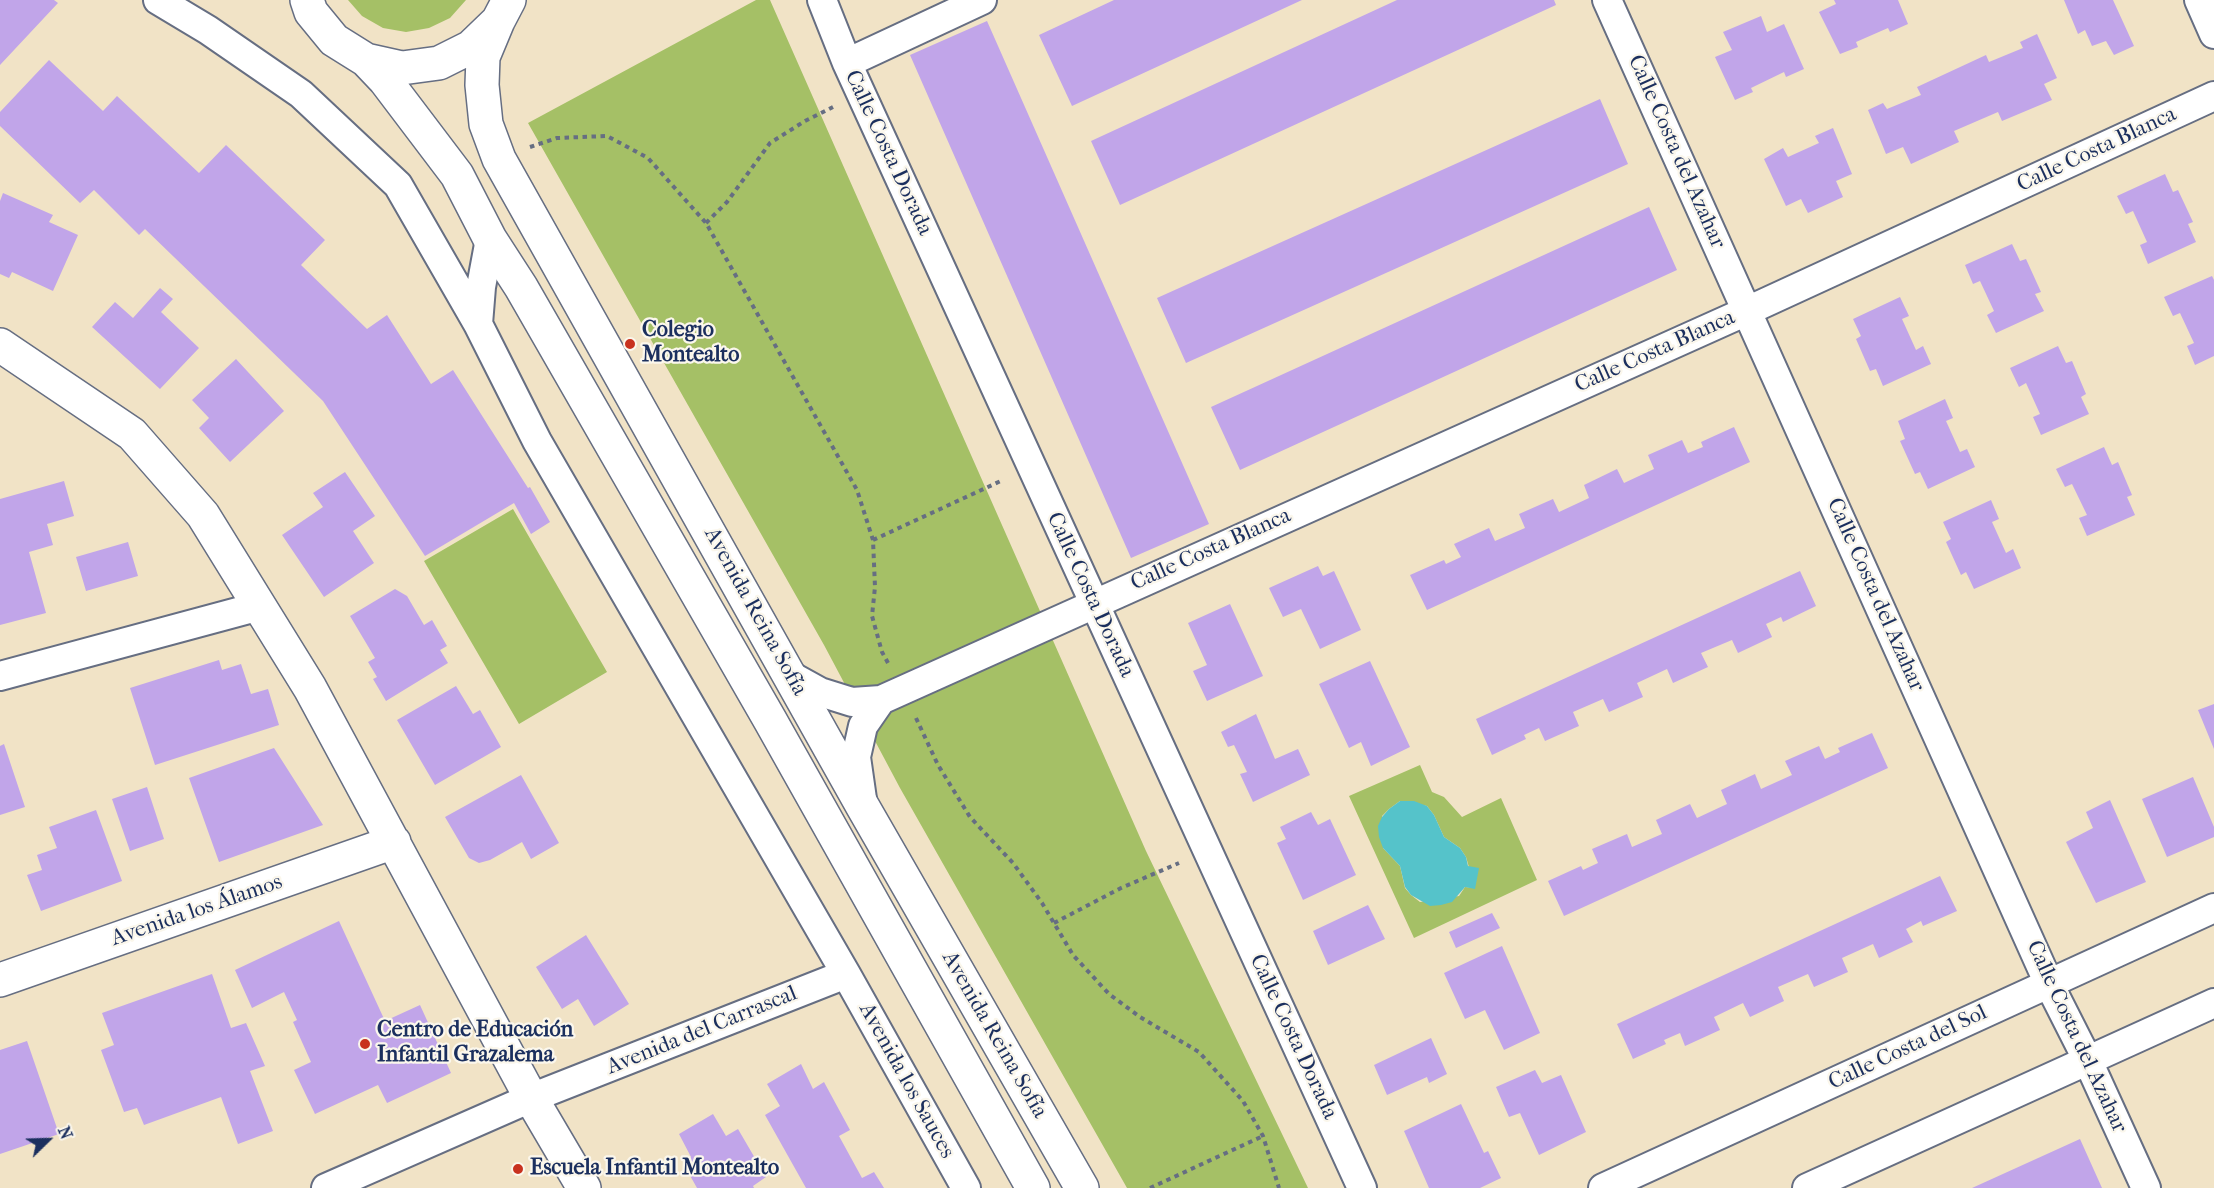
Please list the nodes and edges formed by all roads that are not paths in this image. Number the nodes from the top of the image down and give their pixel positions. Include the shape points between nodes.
1 (158, 0) edge
2 (822, 0) edge
3 (982, 0) edge
4 (1607, 0) edge
5 (2199, 0) edge
6 (304, 4) edge
7 (503, 11) edge
8 (2214, 34) edge
9 (366, 60) junction
10 (847, 63) junction
11 (2214, 96) edge
12 (490, 239) junction
13 (1747, 311) junction
14 (478, 324) junction
15 (0, 345) edge
16 (1094, 603) junction
17 (260, 606) junction
18 (0, 676) edge
19 (791, 676) junction
20 (892, 695) junction
21 (863, 807) junction
22 (394, 842) junction
23 (2214, 908) edge
24 (846, 974) junction
25 (0, 980) edge
26 (2049, 984) junction
27 (2214, 1003) edge
28 (2088, 1060) junction
29 (531, 1098) junction
30 (326, 1188) edge
31 (584, 1188) edge
32 (966, 1188) edge
33 (1033, 1188) edge
34 (1082, 1188) edge
35 (1362, 1188) edge
36 (1603, 1188) edge
37 (1807, 1188) edge
38 (2146, 1188) edge

1 - 14 street, Avenida los Sauces via 301,94 398,185
2 - 10 street, Calle Costa Dorada
3 - 10 street
4 - 13 street, Calle Costa del Azahar
5 - 8 street
6 - 9 main road via 334,40
7 - 9 main road via 471,47 439,63 402,68
7 - 19 main road, Avenida Reina Sofía via 483,57 482,86 486,124 499,159
9 - 12 main road, Avenida Reina Sofía via 457,175
10 - 16 street, Calle Costa Dorada
11 - 13 street, Calle Costa Blanca
12 - 14 street
12 - 33 main road, Avenida Reina Sofía via 770,720
13 - 16 street, Calle Costa Blanca
13 - 26 street, Calle Costa del Azahar
14 - 24 street, Avenida los Sauces via 537,441
15 - 17 main road via 132,434 203,515
16 - 20 street, Calle Costa Blanca
16 - 35 street, Calle Costa Dorada
17 - 18 street
17 - 22 main road
19 - 20 street via 820,692 852,702
19 - 21 main road, Avenida Reina Sofía
20 - 21 street via 863,726 856,757
21 - 34 main road, Avenida Reina Sofía
22 - 25 main road, Avenida los Álamos
22 - 29 main road
23 - 26 street, Calle Costa del Sol
24 - 29 street, Avenida del Carrascal
24 - 32 street, Avenida los Sauces
26 - 28 street, Calle Costa del Azahar
26 - 36 street, Calle Costa del Sol
27 - 28 street
28 - 37 street
28 - 38 street, Calle Costa del Azahar
29 - 30 street, Avenida del Carrascal
29 - 31 main road

